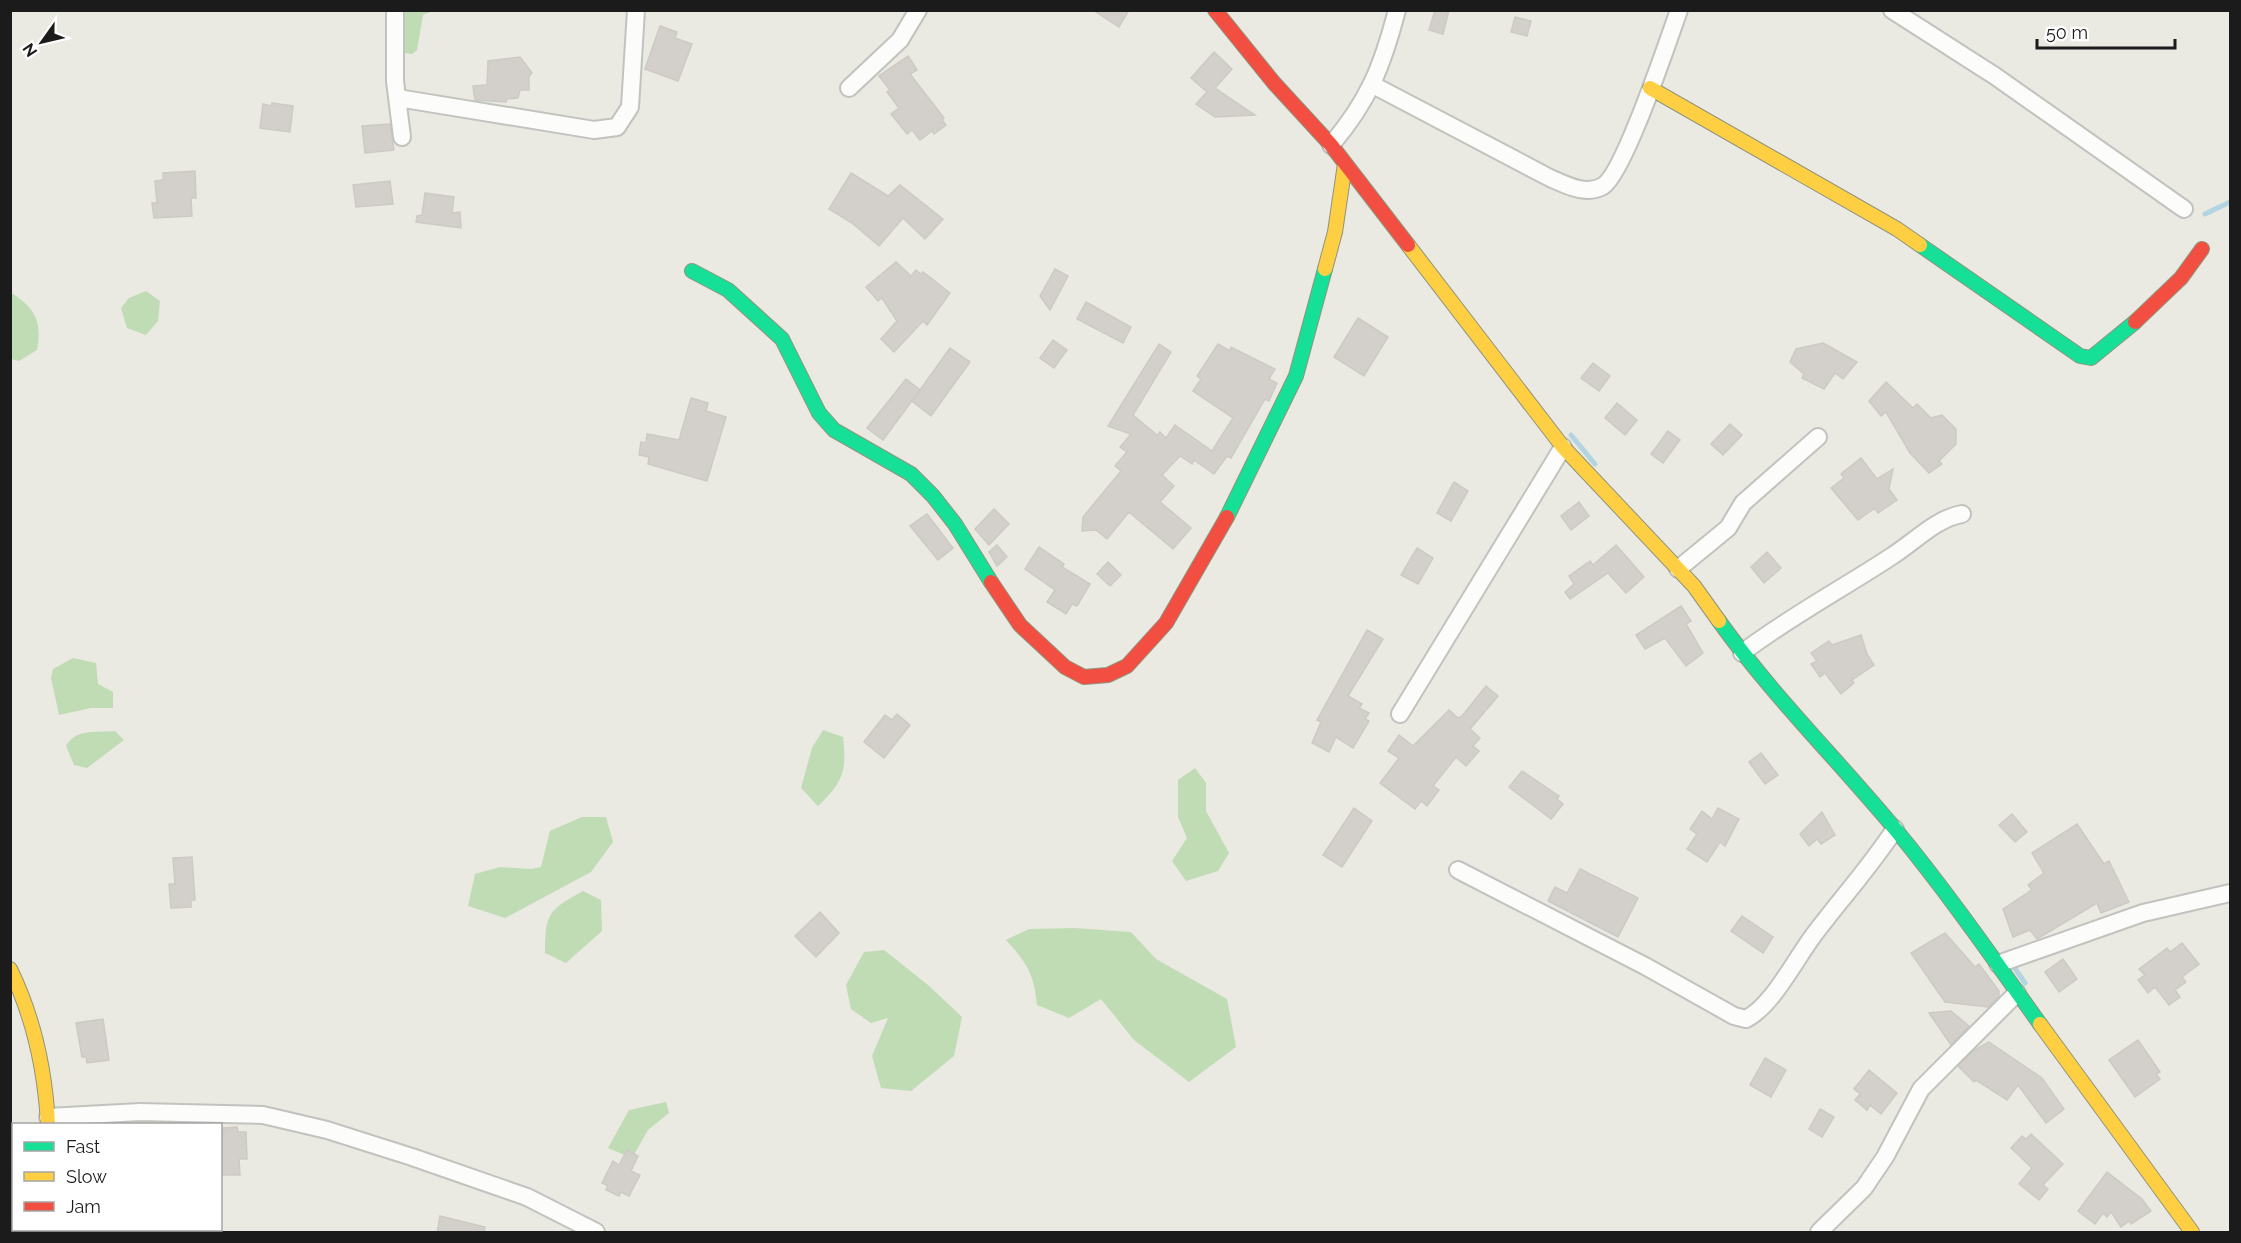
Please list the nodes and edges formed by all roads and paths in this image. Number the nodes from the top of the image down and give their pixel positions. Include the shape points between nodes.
1 (395, 10) edge
2 (636, 10) edge
3 (918, 10) edge
4 (1215, 10) edge
5 (1396, 10) edge
6 (1679, 10) edge
7 (1892, 10) edge
8 (1373, 86) junction
9 (849, 88) dead end
10 (1650, 88) junction
11 (398, 99) junction
12 (402, 137) dead end
13 (1331, 145) junction
14 (1345, 164) junction
15 (2184, 209) dead end
16 (2202, 249) dead end
17 (692, 271) dead end
18 (1818, 437) dead end
19 (1563, 447) junction
20 (1962, 514) dead end
21 (1678, 569) junction
22 (1742, 653) junction
23 (1400, 714) dead end
24 (1895, 829) junction
25 (1458, 870) dead end
26 (2230, 893) edge
27 (1998, 964) junction
28 (10, 969) edge
29 (2017, 993) junction
30 (48, 1121) edge
31 (596, 1233) edge
32 (1819, 1233) edge
33 (2192, 1233) edge

1 - 11 street
2 - 11 street via 630,107 617,127 594,130
3 - 9 street via 900,40
4 - 13 street
5 - 8 street
6 - 10 street
7 - 15 street via 1995,76
8 - 10 street via 1550,178 1589,190 1609,182
8 - 13 street
10 - 16 street via 1897,229 2080,356 2091,358 2109,344 2182,279
11 - 12 street
13 - 14 street
14 - 17 street via 1335,232 1296,376 1219,534 1166,623 1127,666 1108,675 1084,677 1065,667 1020,625 933,496 911,474 834,430 819,413 782,339 728,290
14 - 19 street
18 - 21 street via 1743,503 1728,528
19 - 21 street
19 - 23 street
20 - 22 street via 1950,516
21 - 22 street
22 - 24 street
24 - 25 street via 1764,1005 1746,1018 1734,1016
24 - 27 street
26 - 27 street via 2143,914
27 - 29 street
28 - 30 street via 27,1000
29 - 32 street via 1920,1089 1885,1157 1864,1188
29 - 33 street
30 - 31 street via 140,1112 262,1115 327,1130 423,1160 527,1197

